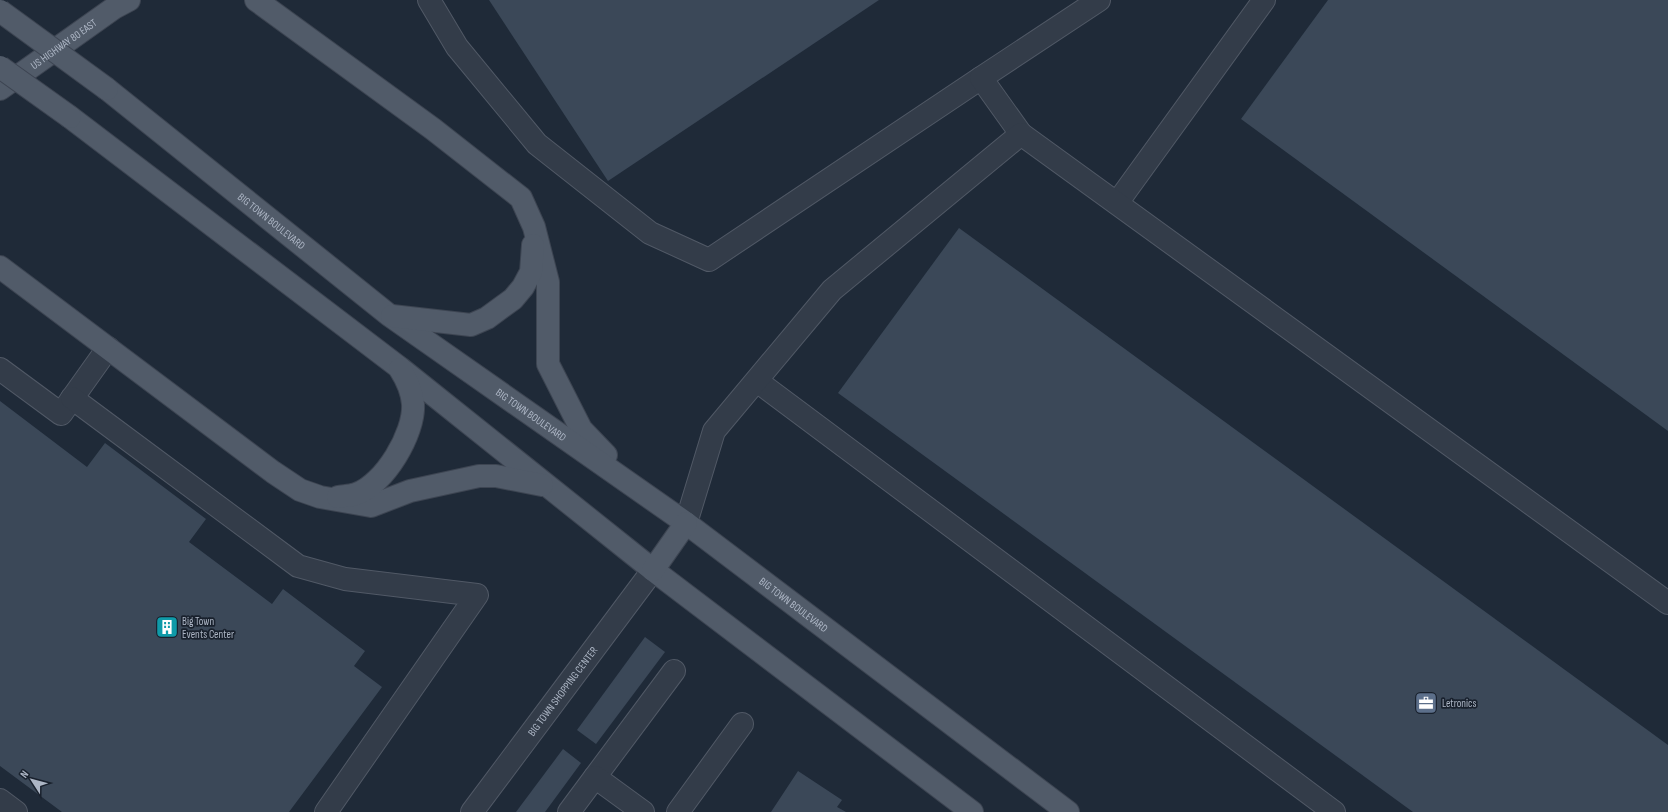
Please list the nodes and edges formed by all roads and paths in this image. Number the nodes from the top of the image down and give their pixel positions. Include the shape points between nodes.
1 (129, 0) edge
2 (256, 0) edge
3 (429, 0) edge
4 (1099, 0) edge
5 (1264, 0) edge
6 (0, 11) edge
7 (0, 67) edge
8 (981, 78) junction
9 (0, 89) edge
10 (1021, 134) junction
11 (1116, 203) junction
12 (534, 227) junction
13 (0, 267) edge
14 (389, 316) junction
15 (108, 348) junction
16 (400, 368) junction
17 (0, 369) edge
18 (757, 381) junction
19 (72, 398) junction
20 (546, 485) junction
21 (636, 487) junction
22 (320, 497) junction
23 (686, 523) junction
24 (653, 570) junction
25 (1668, 603) edge
26 (674, 671) dead end
27 (742, 724) dead end
28 (595, 777) junction
29 (0, 800) edge
30 (16, 812) edge
31 (326, 812) edge
32 (472, 812) edge
33 (569, 812) edge
34 (642, 812) edge
35 (678, 812) edge
36 (972, 812) edge
37 (1068, 812) edge
38 (1334, 812) edge

1 - 9 main road, US HIGHWAY 80 EAST
2 - 12 main road via 433,129 521,198
3 - 8 lane via 457,48 537,144 650,233 710,260
4 - 8 lane
5 - 11 lane
6 - 14 main road, BIG TOWN BOULEVARD, bridge via 107,89
7 - 16 main road, bridge via 70,117
8 - 10 lane
10 - 11 lane
10 - 18 lane via 832,290
11 - 25 lane
12 - 14 main road via 531,272 513,299 487,318 471,324
12 - 21 main road via 548,282 548,364 581,429
13 - 15 main road
14 - 21 main road, BIG TOWN BOULEVARD
15 - 19 lane
15 - 22 main road via 273,472 300,490
16 - 20 main road
16 - 22 main road via 410,386 413,405 409,429 399,451 383,473 371,485 356,494
17 - 19 lane via 61,414
18 - 23 lane via 714,431
18 - 38 lane
19 - 31 lane via 298,566 345,579 478,595
20 - 22 main road via 496,476 479,476 410,491 371,506
20 - 24 main road
21 - 23 main road, BIG TOWN BOULEVARD
23 - 24 main road
23 - 37 main road, BIG TOWN BOULEVARD
24 - 32 lane, BIG TOWN SHOPPING CENTER
24 - 36 main road
26 - 28 lane
27 - 35 lane
28 - 33 lane
28 - 34 lane
29 - 30 lane

